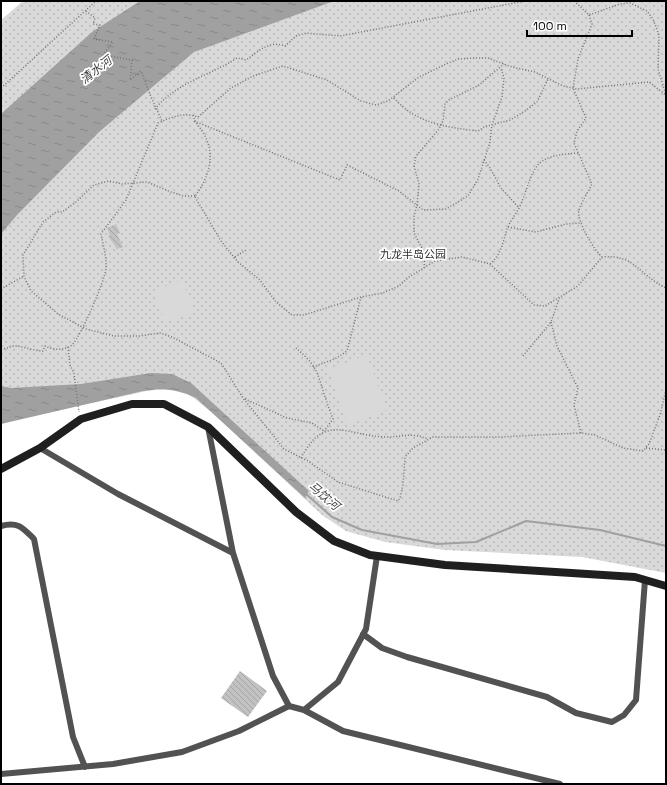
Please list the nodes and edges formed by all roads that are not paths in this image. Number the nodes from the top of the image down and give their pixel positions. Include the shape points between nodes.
1 (208, 427) junction
2 (40, 448) junction
3 (1, 469) edge
4 (1, 526) edge
5 (233, 553) junction
6 (377, 556) junction
7 (645, 580) junction
8 (666, 586) edge
9 (363, 634) junction
10 (289, 706) junction
11 (304, 710) junction
12 (86, 767) junction
13 (1, 774) edge
14 (560, 784) edge

1 - 2 street via 164,404 132,404 81,419
1 - 5 street
1 - 6 street via 296,512 334,541
2 - 3 street
2 - 5 street via 118,494
4 - 12 street via 20,525 34,539 73,737
5 - 10 street via 273,676
6 - 7 street via 445,565 635,577
6 - 9 street via 366,629
7 - 8 street
7 - 9 street via 636,700 624,715 612,722 576,713 547,697 407,657 382,648
9 - 11 street via 338,682
10 - 11 street
10 - 12 street via 239,731 182,752
11 - 14 street via 343,731
12 - 13 street

